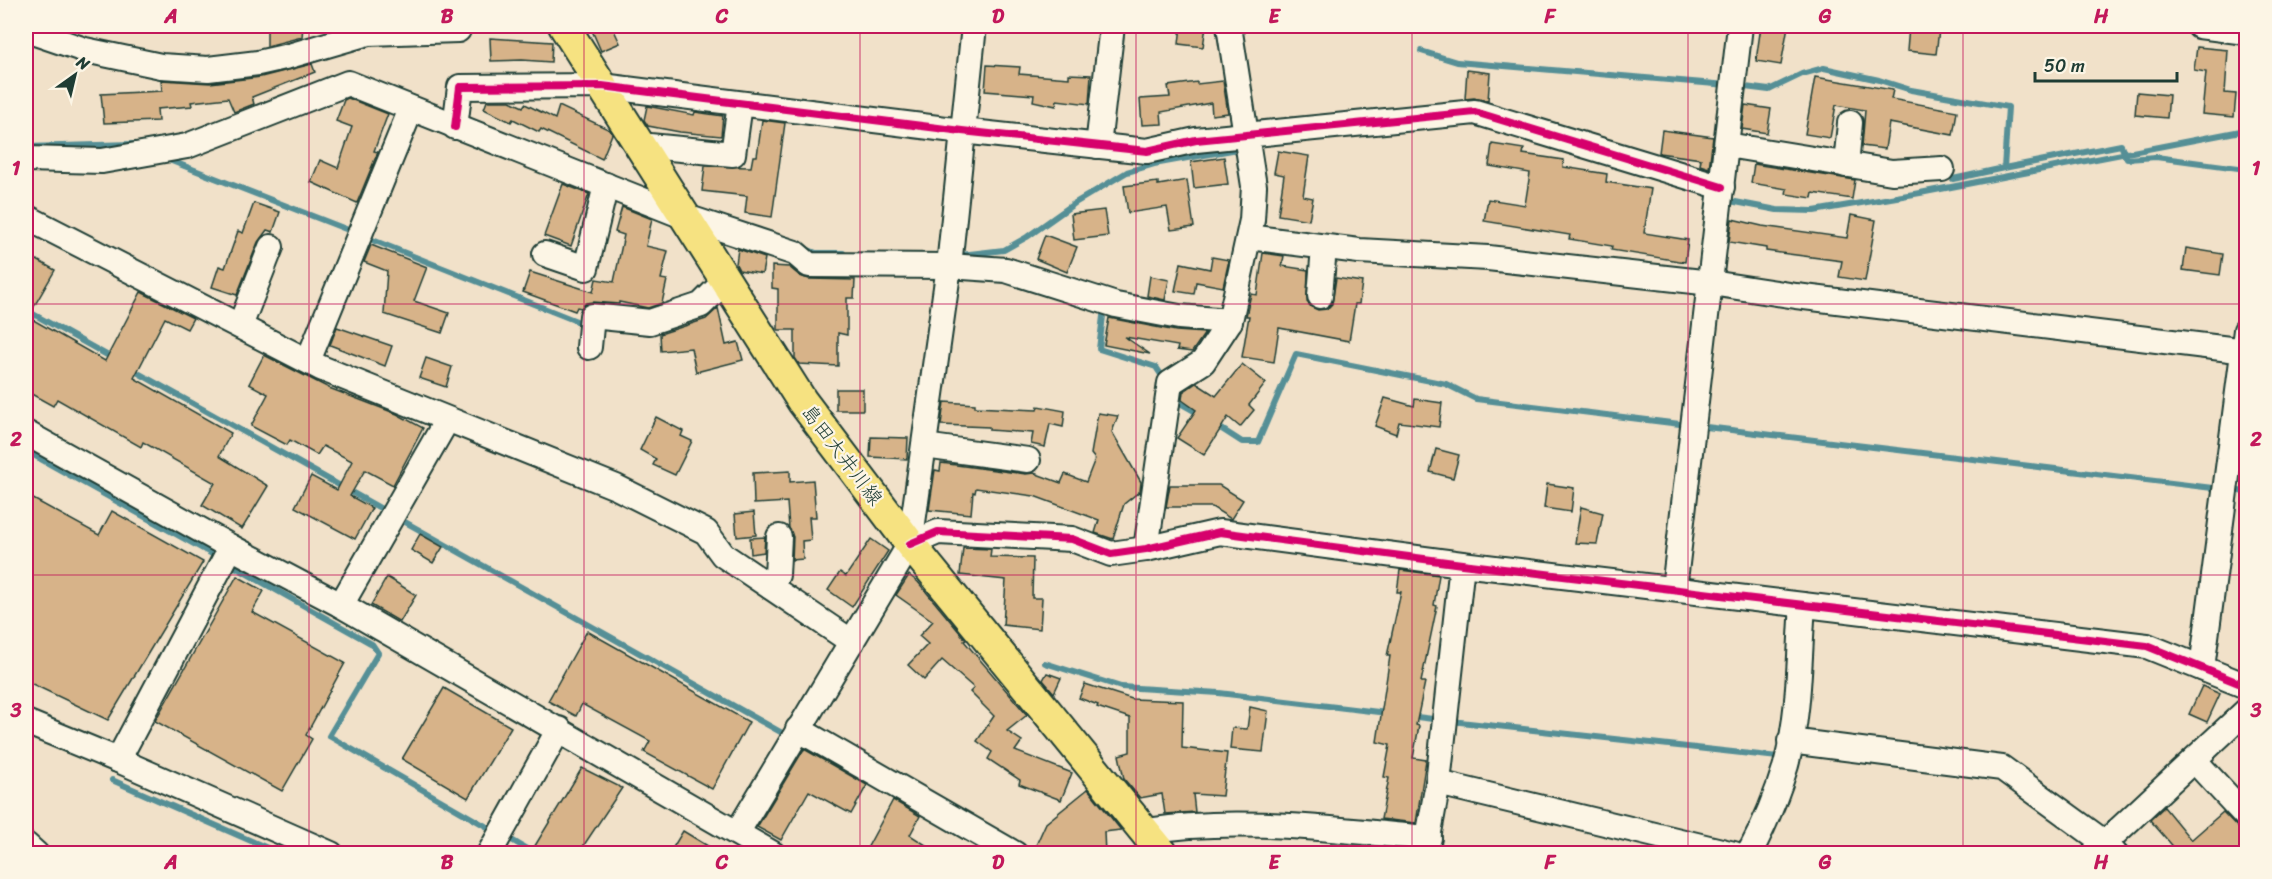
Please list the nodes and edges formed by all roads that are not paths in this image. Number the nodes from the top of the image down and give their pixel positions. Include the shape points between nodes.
1 (458, 26) edge
2 (564, 26) edge
3 (974, 26) edge
4 (1112, 26) edge
5 (1228, 26) edge
6 (1740, 26) edge
7 (2199, 26) edge
8 (26, 30) edge
9 (2247, 32) edge
10 (602, 86) junction
11 (740, 104) junction
12 (411, 109) junction
13 (1850, 123) dead end
14 (455, 127) junction
15 (962, 131) junction
16 (1245, 135) junction
17 (639, 145) junction
18 (1726, 145) junction
19 (1098, 146) junction
20 (26, 159) edge
21 (1846, 165) junction
22 (1942, 169) dead end
23 (606, 185) junction
24 (1722, 186) junction
25 (683, 216) junction
26 (26, 217) edge
27 (1249, 237) junction
28 (271, 247) dead end
29 (1324, 247) junction
30 (545, 254) dead end
31 (949, 266) junction
32 (725, 282) junction
33 (1710, 283) junction
34 (1320, 296) dead end
35 (1230, 321) junction
36 (240, 326) junction
37 (2245, 344) edge
38 (589, 347) dead end
39 (308, 361) junction
40 (447, 420) junction
41 (26, 433) edge
42 (924, 446) junction
43 (1028, 460) dead end
44 (779, 537) dead end
45 (910, 544) junction
46 (231, 547) junction
47 (1146, 549) junction
48 (1462, 564) junction
49 (771, 587) junction
50 (1674, 589) junction
51 (341, 605) junction
52 (1803, 605) junction
53 (852, 642) junction
54 (2202, 668) junction
55 (2247, 686) edge
56 (2247, 711) edge
57 (26, 722) edge
58 (559, 729) junction
59 (798, 729) junction
60 (1791, 741) junction
61 (118, 760) junction
62 (2194, 760) junction
63 (1438, 783) junction
64 (2247, 816) edge
65 (737, 833) junction
66 (1154, 842) edge
67 (26, 845) edge
68 (1427, 846) edge
69 (2104, 850) edge
70 (36, 854) edge
71 (331, 854) edge
72 (489, 854) edge
73 (773, 854) edge
74 (1015, 854) edge
75 (1734, 854) edge
76 (1749, 854) edge

1 - 8 street via 458,30 368,33 258,63 208,69 160,66 85,50
2 - 10 main road, 島田大井川線
3 - 15 street
4 - 19 street
5 - 16 street
6 - 18 street
7 - 9 street
10 - 11 street
10 - 14 street via 460,87
10 - 17 main road, 島田大井川線
11 - 15 street
11 - 17 street via 734,153
12 - 14 street
12 - 20 street via 348,83 187,147 102,161
12 - 39 street
13 - 21 street
14 - 23 street
15 - 19 street
15 - 31 street
16 - 19 street via 1196,140 1148,151
16 - 24 street via 1475,112
16 - 27 street via 1254,186
17 - 25 main road, 島田大井川線
18 - 21 street
18 - 24 street
21 - 22 street via 1892,172
23 - 25 street
23 - 30 street via 586,268
24 - 33 street
25 - 31 street via 795,253 809,265
25 - 32 main road, 島田大井川線
26 - 36 street
27 - 29 street
27 - 35 street
28 - 36 street
29 - 33 street via 1488,258
29 - 34 street
31 - 35 street via 1006,270 1116,305 1179,317
31 - 42 street
32 - 38 street via 701,305 650,322 592,316
32 - 45 main road, 島田大井川線 via 802,401
33 - 37 street
33 - 50 street
35 - 47 street via 1203,362 1170,383
36 - 39 street
37 - 54 street
39 - 40 street
40 - 49 street via 616,488 706,532 723,555
40 - 51 street
41 - 46 street
42 - 43 street
42 - 45 street
44 - 49 street via 777,574
45 - 47 street via 938,532 1072,539 1111,554
45 - 53 street
45 - 66 main road, 島田大井川線
46 - 51 street
46 - 61 street
47 - 48 street via 1220,532
48 - 50 street
48 - 63 street
49 - 53 street
50 - 52 street
51 - 58 street
52 - 54 street via 2147,646
52 - 60 street
53 - 59 street
54 - 55 street
56 - 62 street
57 - 61 street
58 - 65 street
58 - 72 street
59 - 65 street
59 - 74 street
60 - 69 street via 2002,768
60 - 76 street via 1786,765
61 - 71 street
62 - 64 street
62 - 69 street
63 - 68 street
63 - 75 street
65 - 73 street
66 - 68 street via 1174,827 1261,824
67 - 70 street

